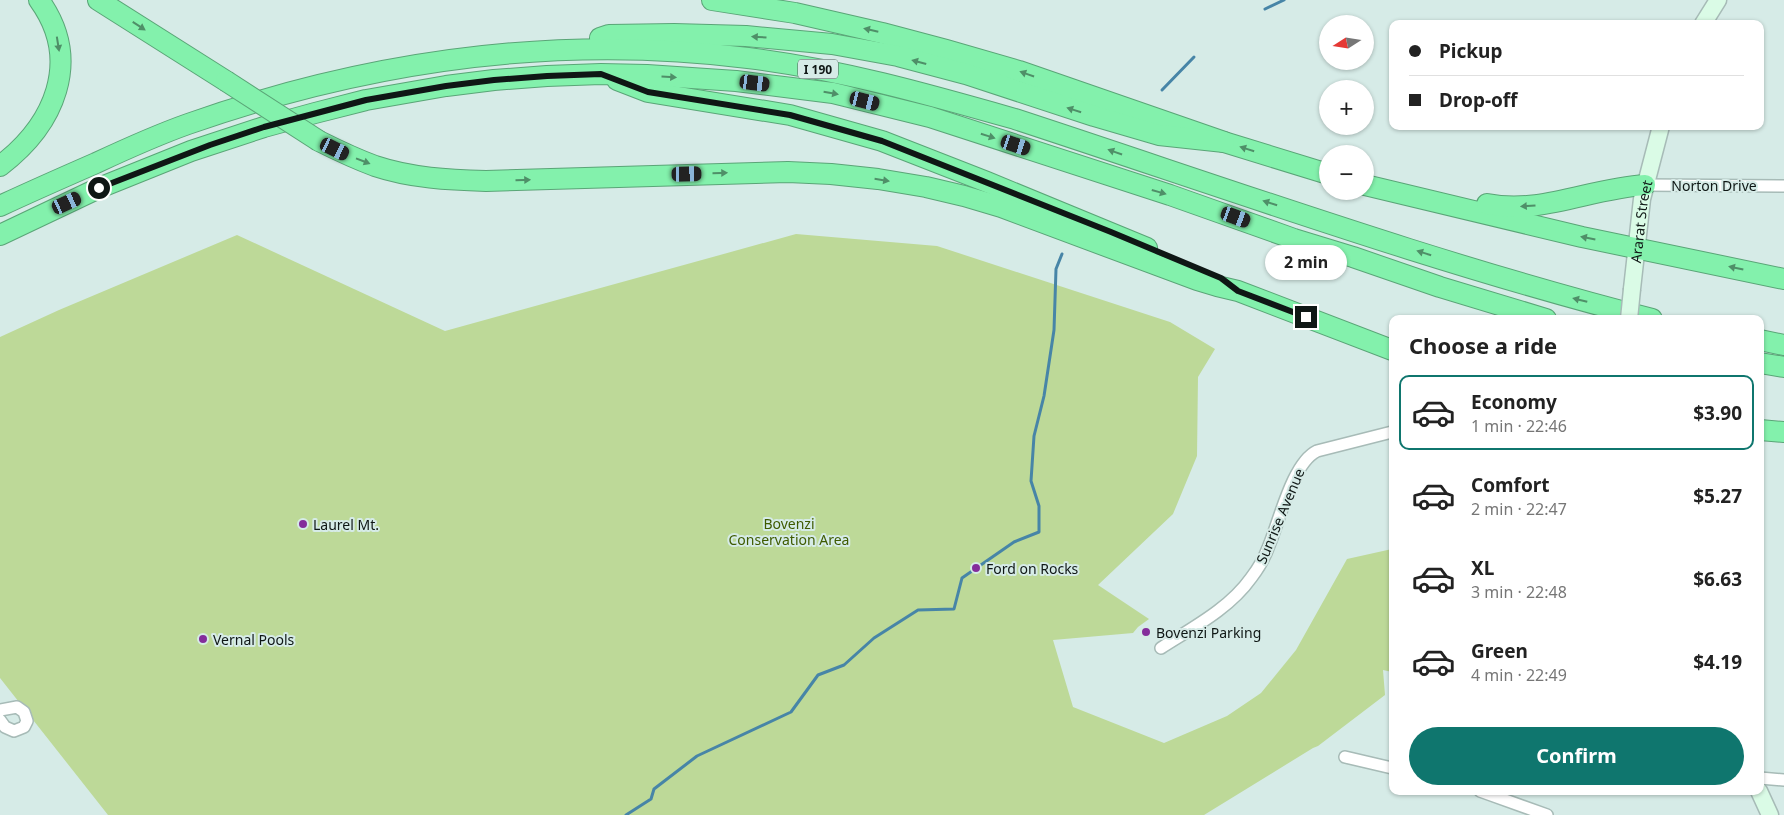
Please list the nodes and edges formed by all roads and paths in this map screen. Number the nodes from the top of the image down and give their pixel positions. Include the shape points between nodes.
1 (39, 0) edge
2 (98, 0) edge
3 (712, 0) edge
4 (1718, 0) edge
5 (1706, 20) edge
6 (546, 50) junction
7 (601, 74) junction
8 (1660, 130) edge
9 (1224, 142) junction
10 (0, 166) edge
11 (1319, 171) edge
12 (1645, 185) junction
13 (1784, 186) edge
14 (1374, 187) edge
15 (1414, 197) junction
16 (0, 206) edge
17 (0, 235) edge
18 (1636, 248) junction
19 (1784, 279) edge
20 (1238, 291) junction
21 (1533, 315) edge
22 (1629, 315) edge
23 (1636, 315) edge
24 (1764, 341) edge
25 (1784, 344) edge
26 (1389, 349) edge
27 (1764, 364) edge
28 (1784, 367) edge
29 (1389, 433) edge
30 (1161, 648) dead end
31 (0, 710) edge
32 (0, 720) edge
33 (1345, 757) dead end
34 (1389, 767) edge
35 (1764, 778) edge
36 (1784, 780) edge
37 (1491, 795) edge
38 (1761, 795) edge
39 (1547, 815) edge
40 (1770, 815) edge

1 -> 10 highway via 56,31 59,80 54,99 43,119 22,146
2 -> 20 highway, bridge via 318,141 376,166 426,178 486,181 788,172 878,179 926,187 1001,207 1196,280
9 -> 3 highway via 1019,71 882,32 795,13
4 - 5 main road
9 -> 6 highway via 1159,135 966,74 898,56 832,44 746,36 610,35
6 - 16 highway, I 190 via 468,56 405,66 285,94 188,124
23 -> 6 highway, I 190 via 1566,297 1015,119 914,91 803,66 747,58 608,48
7 - 17 highway, I 190 via 538,76 446,86 315,112 191,151 99,188
7 - 20 highway via 648,92 790,115 882,141 1221,278
7 -> 21 highway, I 190 via 736,81 832,93 930,118
8 - 12 main road, Ararat Street
11 -> 9 highway
12 - 13 street, Norton Drive
12 -> 15 highway via 1626,186 1537,206 1512,207 1445,196
12 - 18 main road, Ararat Street
14 - 15 highway
18 -> 15 highway
19 -> 18 highway
18 - 22 main road, Ararat Street, bridge
20 - 26 highway
24 - 25 highway
27 - 28 highway
29 - 30 street, Sunrise Avenue via 1317,451 1309,456 1302,463 1289,492 1263,560 1244,588 1213,614
31 - 32 street via 17,707 24,712 27,721 24,727 14,731
33 - 34 street
35 - 36 street
37 - 39 street
38 - 40 main road

